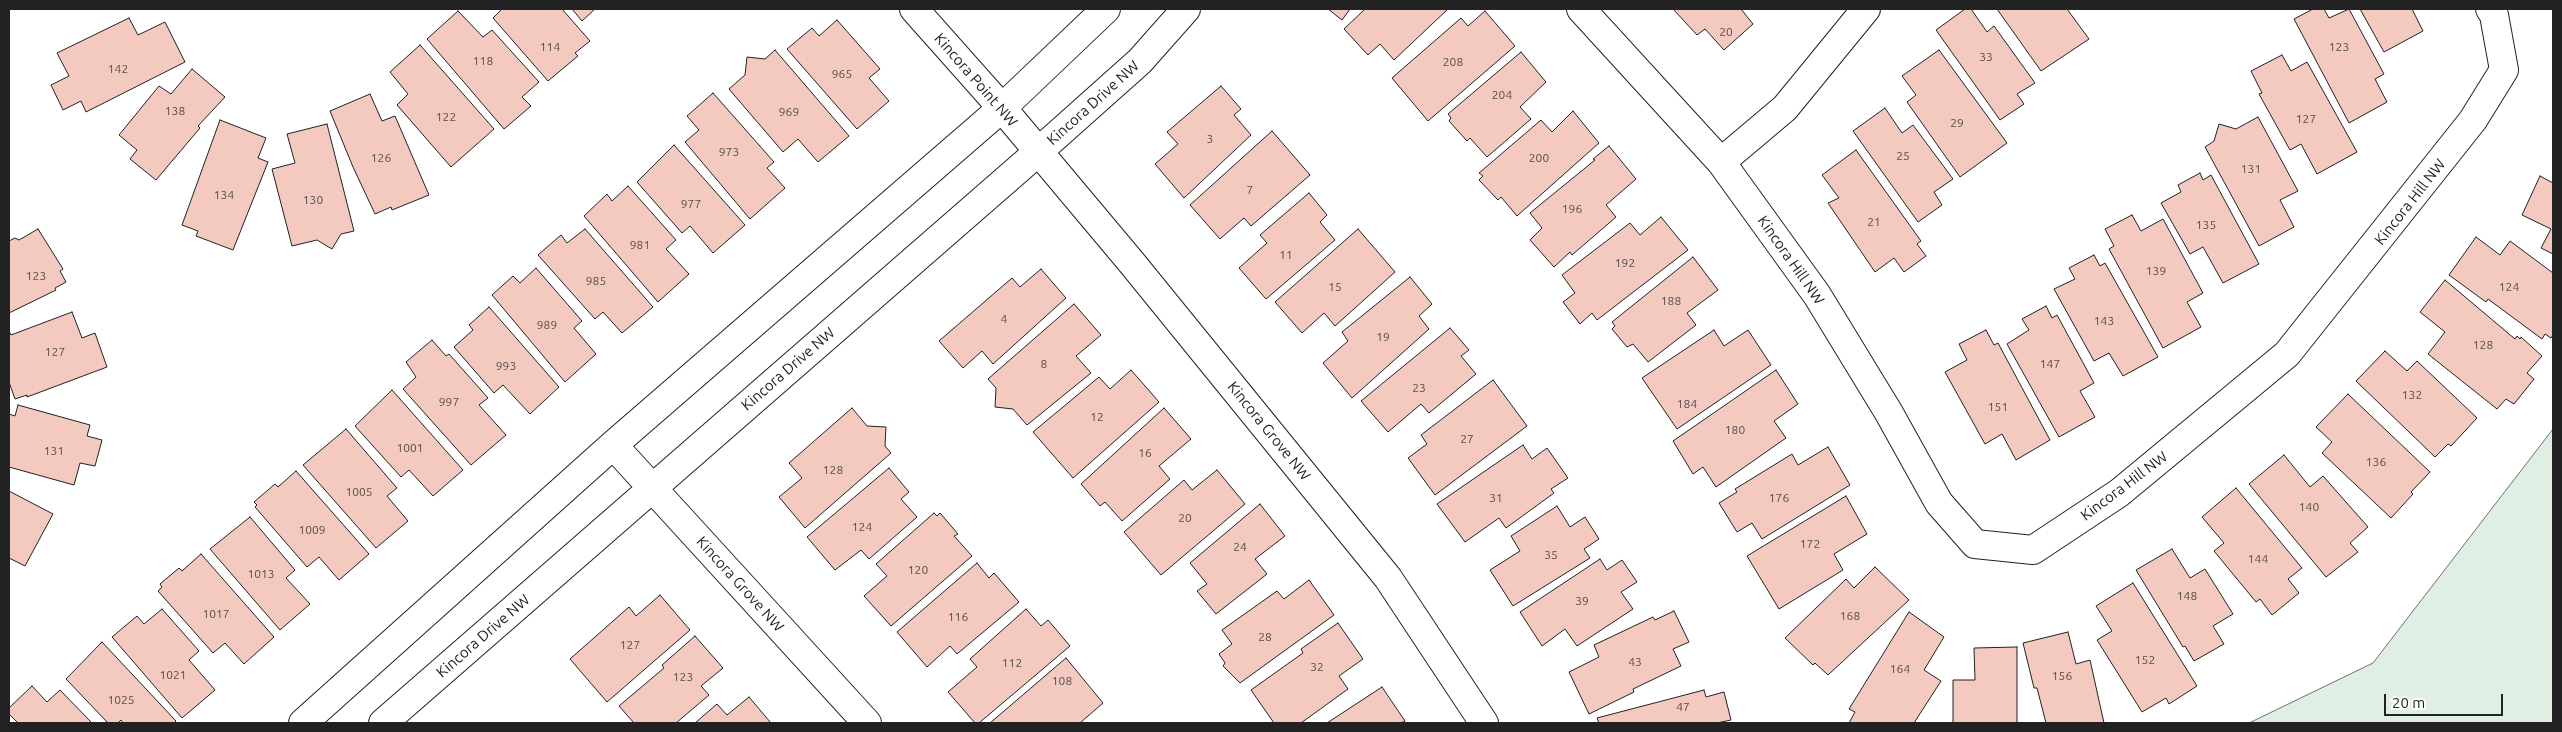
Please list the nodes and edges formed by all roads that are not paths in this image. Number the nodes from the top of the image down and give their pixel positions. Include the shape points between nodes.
1 (914, 9) edge
2 (1106, 9) edge
3 (1186, 9) edge
4 (1581, 9) edge
5 (1866, 9) edge
6 (2490, 9) edge
7 (1002, 108) junction
8 (1038, 152) junction
9 (1721, 162) junction
10 (613, 446) junction
11 (652, 488) junction
12 (303, 723) edge
13 (383, 723) edge
14 (867, 723) edge
15 (1484, 723) edge

1 - 7 street, Kincora Point NW
2 - 7 street
3 - 8 street, Kincora Drive NW via 1140,61
4 - 9 street, Kincora Hill NW
5 - 9 street via 1785,108
6 - 9 street, Kincora Hill NW via 2504,70 2474,120 2287,354 2120,493 2033,550 1974,544 1938,503 1890,413 1817,295
7 - 8 street, Kincora Point NW
7 - 10 street
8 - 11 street, Kincora Drive NW
8 - 15 street, Kincora Grove NW via 1388,578
10 - 11 street, Kincora Grove NW
10 - 12 street
11 - 13 street, Kincora Drive NW
11 - 14 street, Kincora Grove NW

